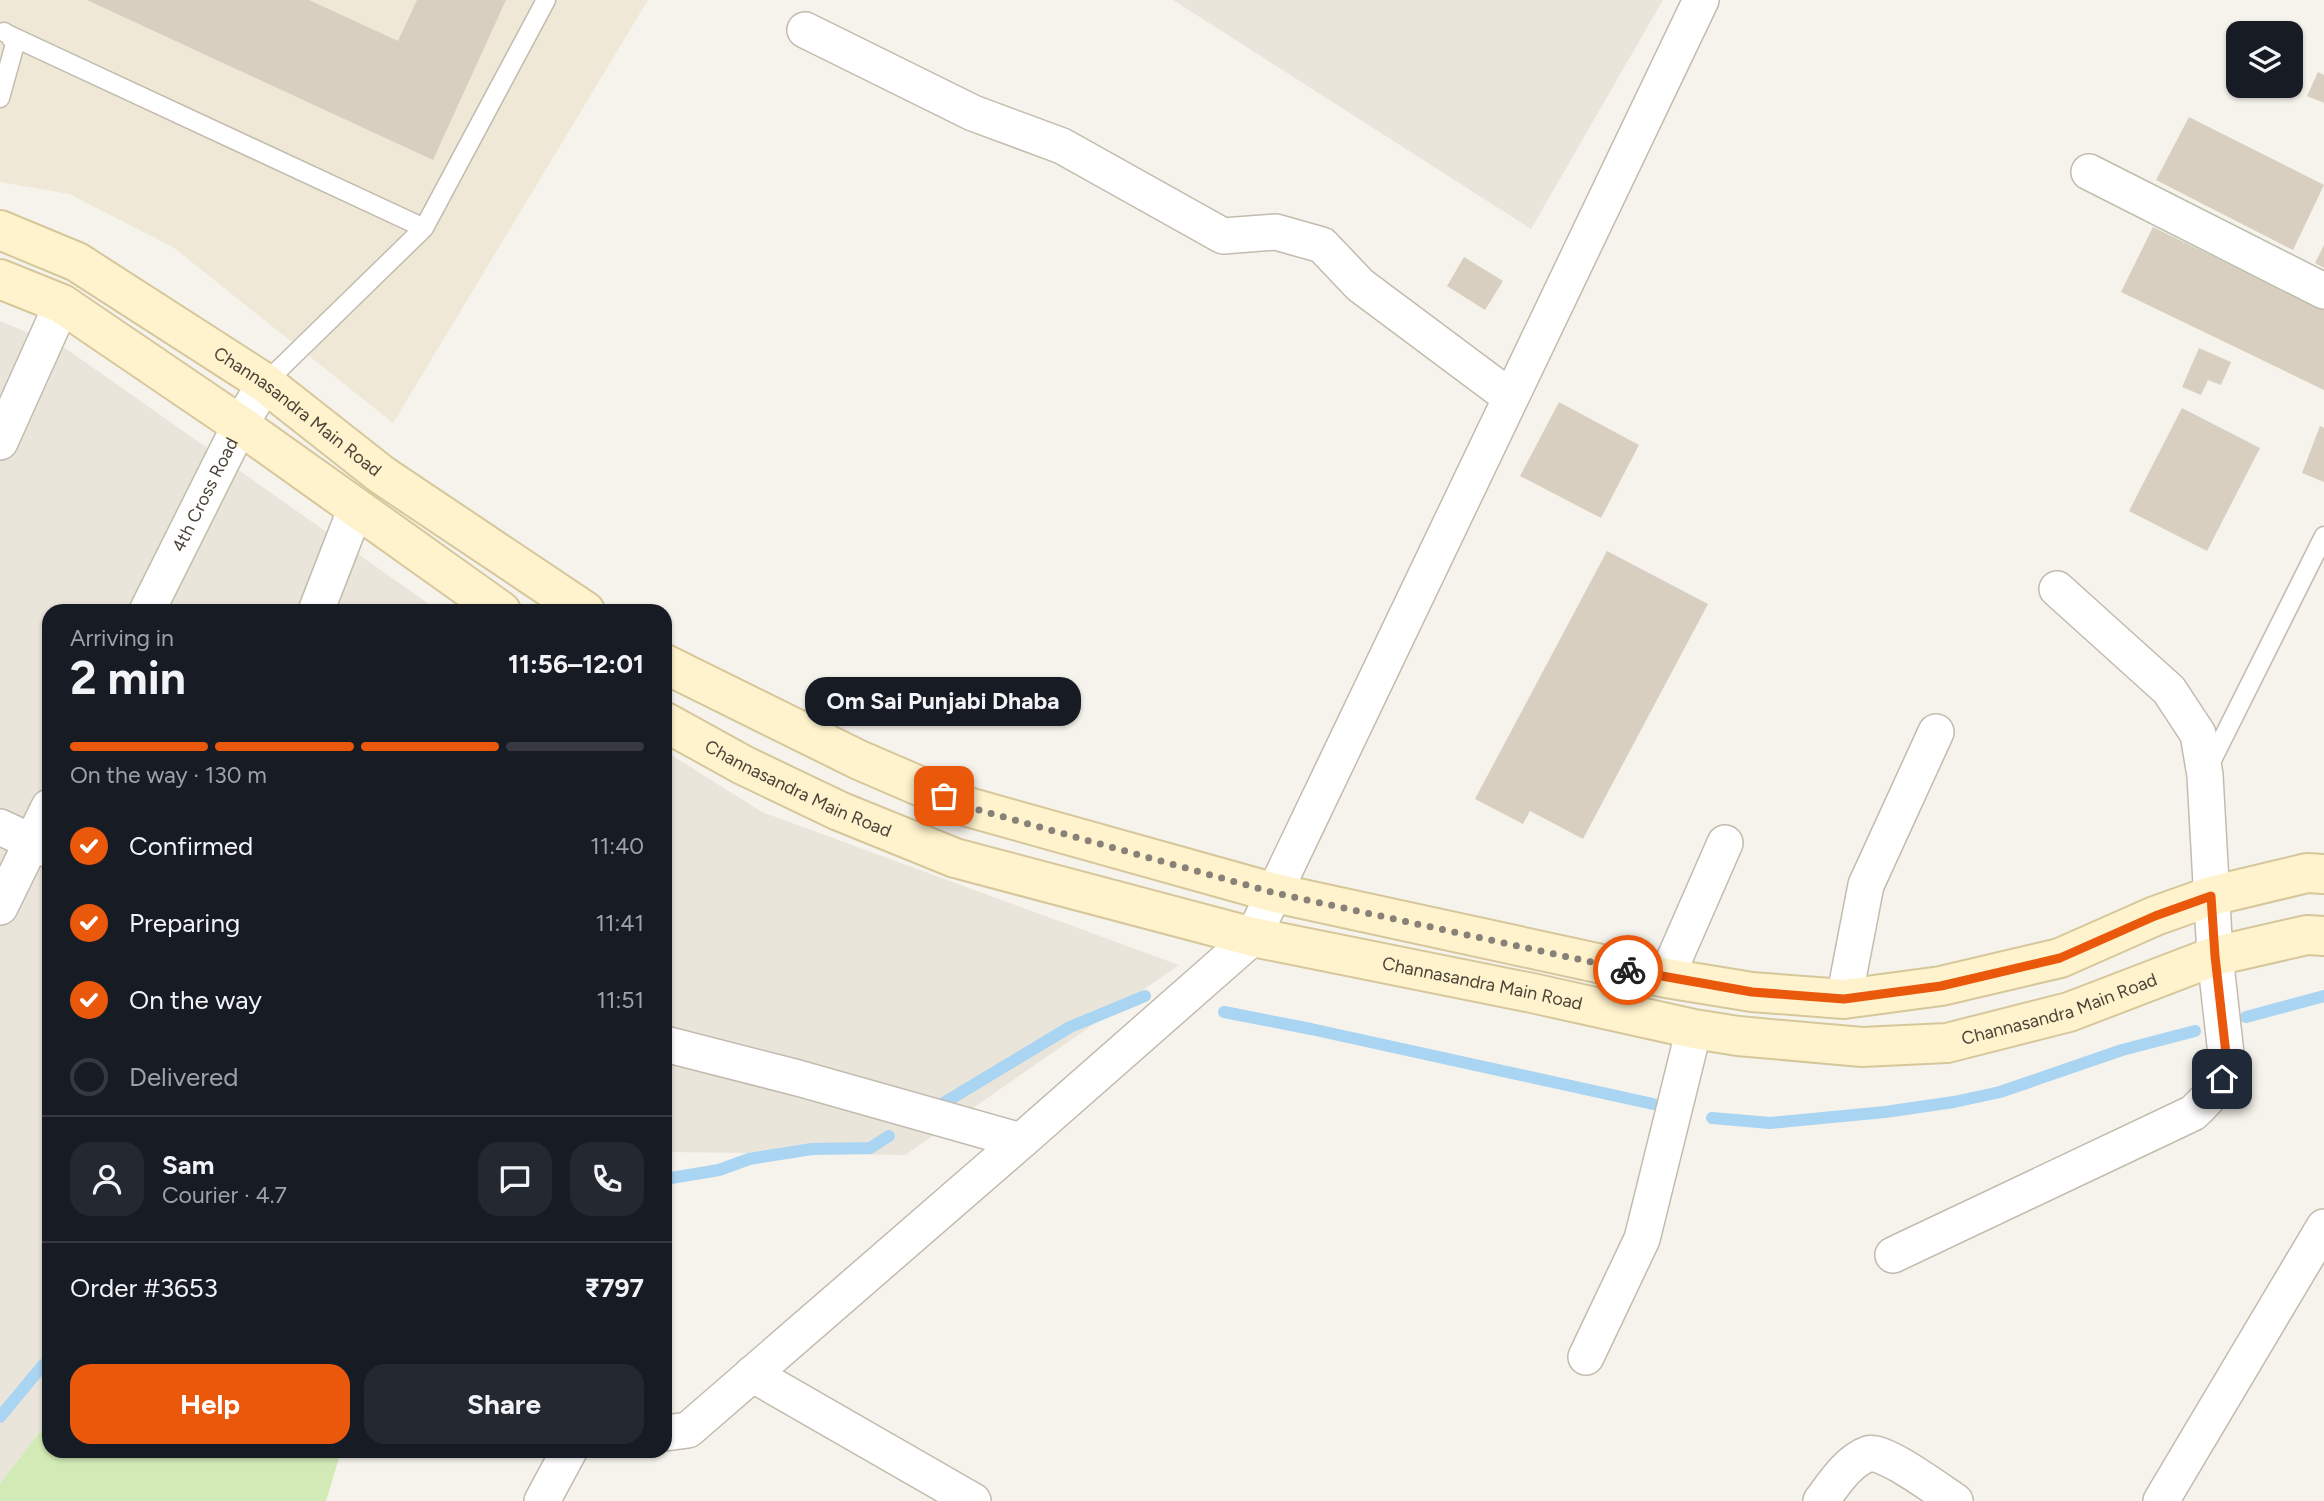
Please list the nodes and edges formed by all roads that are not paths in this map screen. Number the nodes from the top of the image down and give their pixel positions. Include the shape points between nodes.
1 (546, 0) edge
2 (1701, 0) edge
3 (805, 30) dead end
4 (4, 32) edge
5 (0, 98) edge
6 (2089, 172) dead end
7 (425, 228) junction
8 (0, 230) edge
9 (0, 279) edge
10 (2324, 290) edge
11 (62, 304) junction
12 (265, 383) junction
13 (1510, 397) junction
14 (240, 425) junction
15 (0, 442) edge
16 (356, 509) junction
17 (2324, 536) edge
18 (2057, 589) dead end
19 (150, 604) edge
20 (319, 604) edge
21 (491, 604) edge
22 (575, 604) edge
23 (672, 667) edge
24 (672, 726) edge
25 (1936, 732) dead end
26 (873, 765) junction
27 (2205, 775) junction
28 (854, 817) junction
29 (0, 827) edge
30 (1725, 843) dead end
31 (40, 846) edge
32 (2324, 874) edge
33 (1275, 893) junction
34 (2211, 896) junction
35 (0, 908) edge
36 (2324, 936) edge
37 (1253, 937) junction
38 (2215, 956) junction
39 (1666, 978) junction
40 (1844, 999) junction
41 (1694, 1029) junction
42 (672, 1046) edge
43 (1021, 1141) junction
44 (2324, 1227) edge
45 (1893, 1255) dead end
46 (1586, 1357) dead end
47 (752, 1374) junction
48 (672, 1432) edge
49 (565, 1458) edge
50 (542, 1501) edge
51 (973, 1501) edge
52 (1821, 1501) edge
53 (1955, 1501) edge
54 (2161, 1501) edge

1 - 7 lane
2 - 13 street
3 - 13 street via 973,113 1062,146 1223,236 1276,232 1322,245 1360,285
4 - 5 lane via 15,44
4 - 7 lane
6 - 10 street
7 - 12 lane
8 - 12 main road, Channasandra Main Road via 77,262
9 - 11 main road
11 - 14 main road
11 - 15 street
12 - 14 street, 4th Cross Road
12 - 22 main road, Channasandra Main Road via 382,475
13 - 33 street
14 - 16 main road
14 - 19 street, 4th Cross Road
16 - 20 street
16 - 21 main road
17 - 27 lane
18 - 27 street via 2169,690 2198,734
23 - 26 main road
24 - 28 main road, Channasandra Main Road
25 - 40 street via 1866,885
26 - 28 main road
26 - 33 main road via 968,807
27 - 34 street
28 - 37 main road, Channasandra Main Road via 955,858
29 - 31 street
30 - 39 street
31 - 35 street
32 - 34 main road via 2308,873
33 - 37 street
33 - 39 main road
34 - 38 street
34 - 40 main road via 2060,958 1941,986
36 - 38 main road, Channasandra Main Road via 2307,935
37 - 41 main road, Channasandra Main Road
37 - 43 street
38 - 41 main road, Channasandra Main Road via 2069,1012 1947,1043 1861,1047
38 - 45 street via 2227,1063 2206,1101 2193,1113
39 - 40 main road via 1752,992
41 - 46 street via 1642,1239
42 - 43 street
43 - 47 street
44 - 54 street
47 - 48 street via 688,1430
47 - 51 street
49 - 50 street
52 - 53 street via 1853,1463 1870,1453 1886,1456

